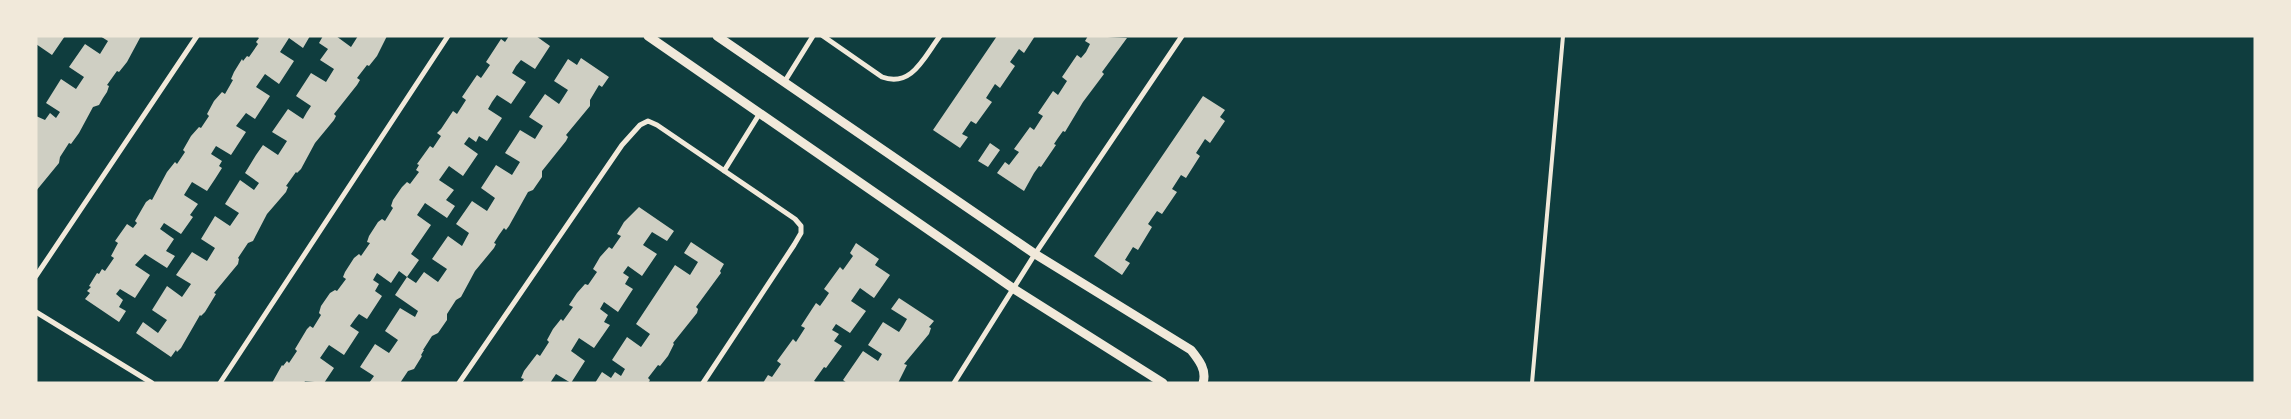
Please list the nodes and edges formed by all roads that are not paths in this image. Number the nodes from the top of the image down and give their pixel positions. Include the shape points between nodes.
1 (196, 36) edge
2 (448, 36) edge
3 (648, 36) edge
4 (718, 36) edge
5 (813, 36) edge
6 (823, 36) edge
7 (940, 36) edge
8 (1182, 36) edge
9 (1563, 36) edge
10 (784, 81) junction
11 (760, 114) junction
12 (724, 172) junction
13 (1035, 254) junction
14 (36, 276) edge
15 (1014, 289) junction
16 (36, 312) edge
17 (152, 383) edge
18 (220, 383) edge
19 (459, 383) edge
20 (703, 383) edge
21 (954, 383) edge
22 (1163, 383) edge
23 (1203, 383) edge
24 (1532, 383) edge

1 - 14 street
2 - 18 street
3 - 11 street
4 - 10 street
5 - 10 street
6 - 7 street via 882,77 893,81 903,80 912,73
8 - 13 street
9 - 24 lane
10 - 13 street
11 - 12 street
11 - 15 street
12 - 19 street via 658,125 648,122 640,125 622,145
12 - 20 street via 802,226 801,233
13 - 15 street
13 - 23 street via 1191,350 1202,363
15 - 21 street
15 - 22 street
16 - 17 street

